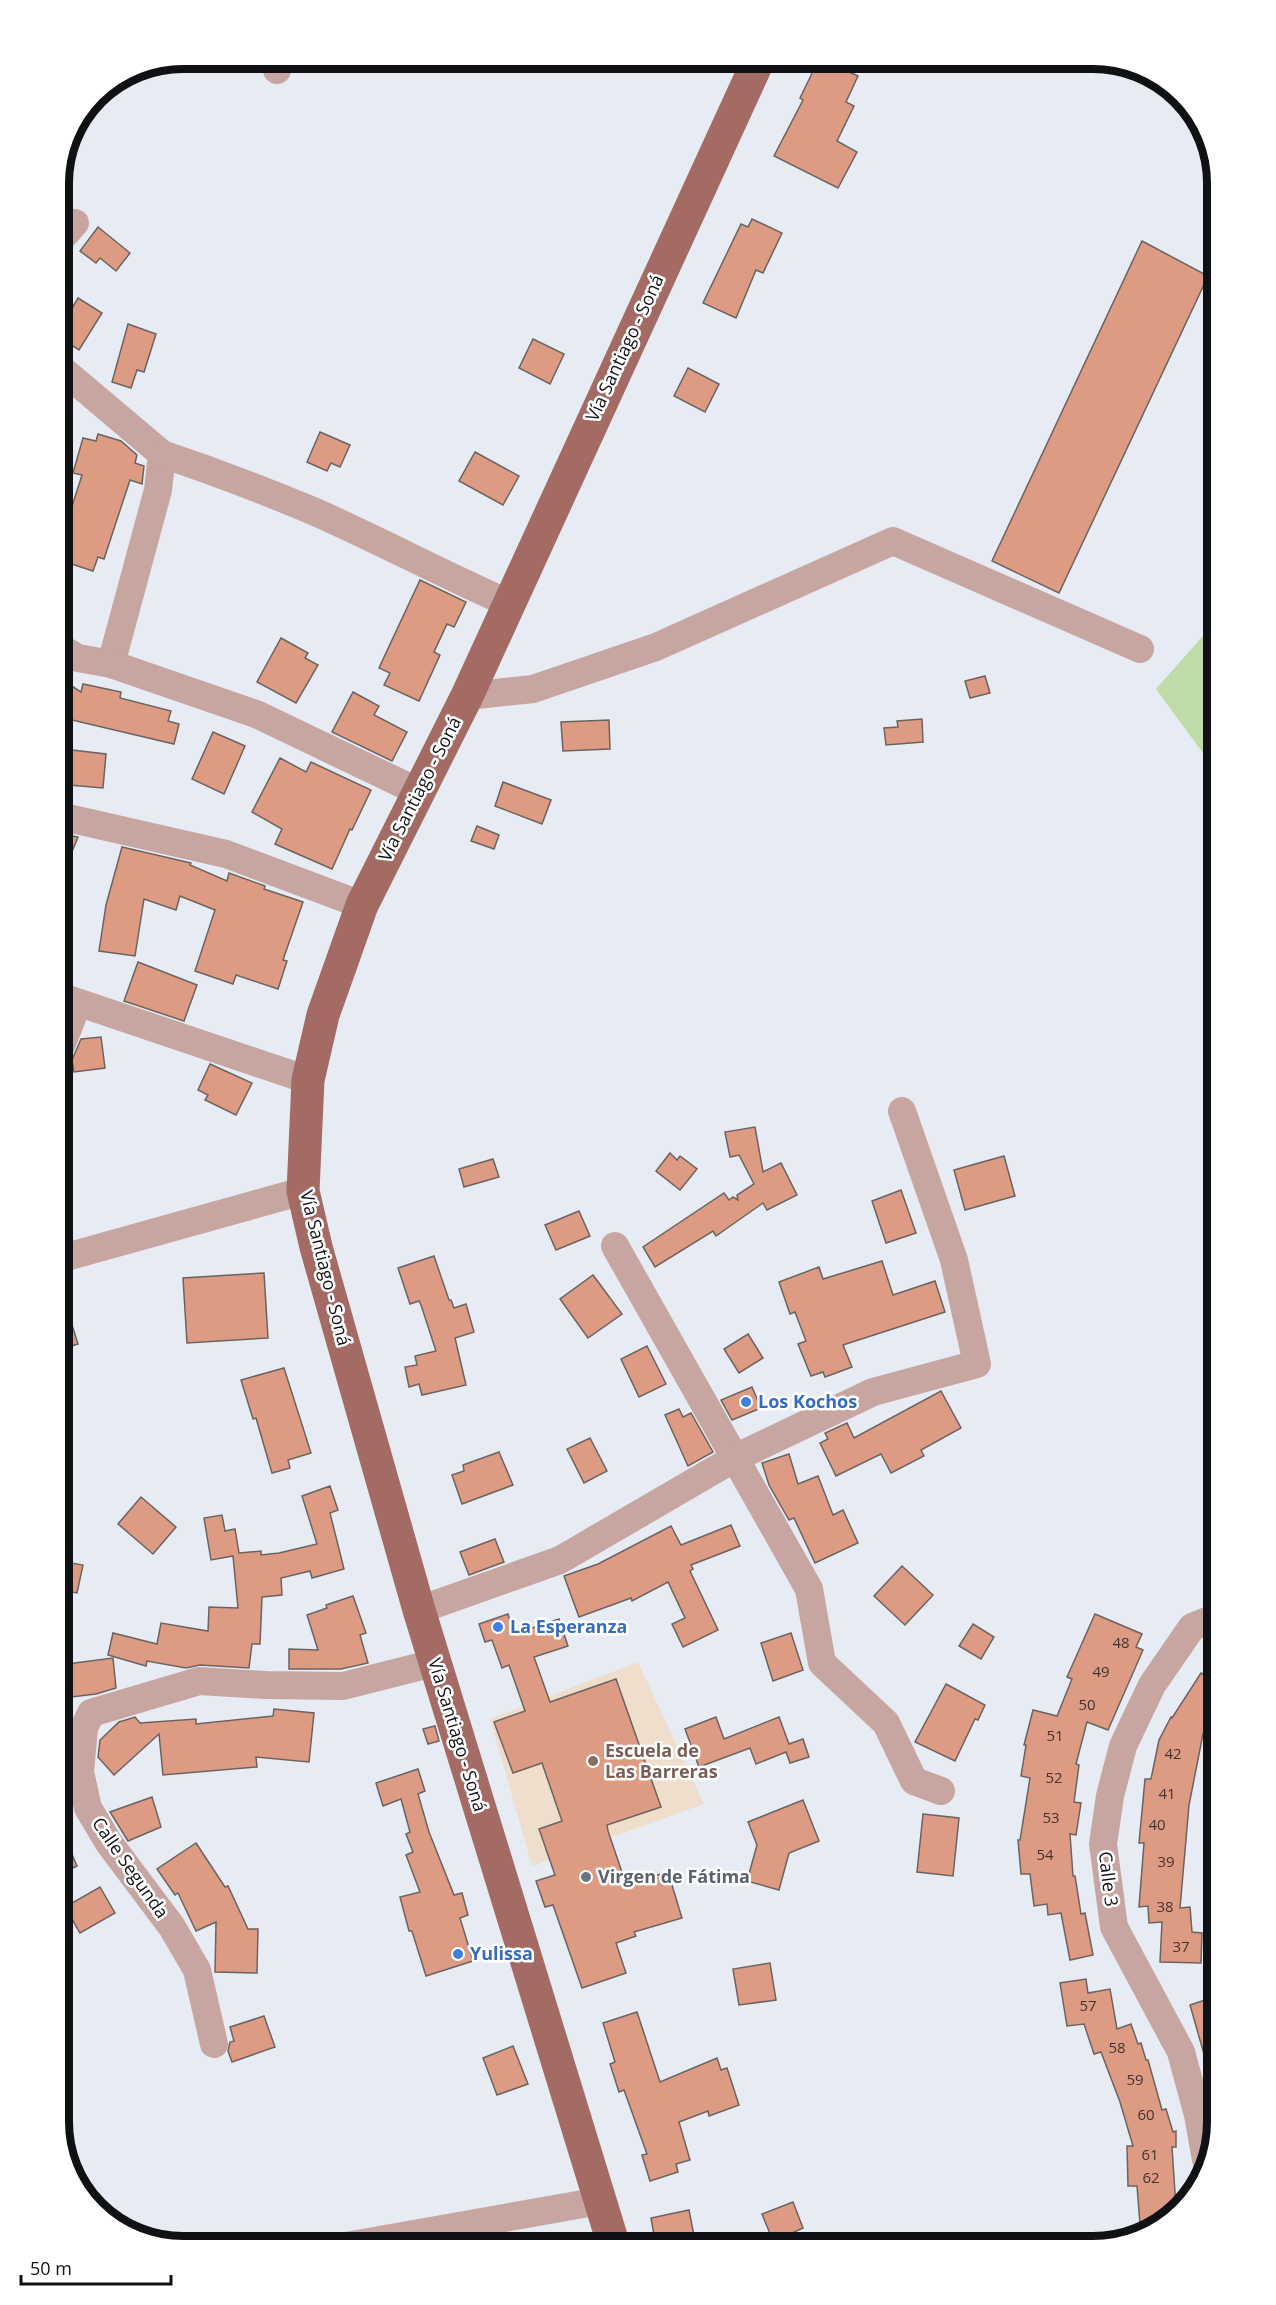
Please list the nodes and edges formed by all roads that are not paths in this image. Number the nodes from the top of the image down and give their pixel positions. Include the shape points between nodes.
1 (754, 69) edge
2 (69, 376) edge
3 (162, 454) junction
4 (508, 603) junction
5 (1140, 649) dead end
6 (69, 653) edge
7 (111, 664) junction
8 (467, 696) junction
9 (419, 792) junction
10 (69, 818) edge
11 (362, 905) junction
12 (69, 999) edge
13 (308, 1080) junction
14 (902, 1111) dead end
15 (303, 1191) junction
16 (615, 1246) dead end
17 (69, 1257) edge
18 (735, 1458) junction
19 (418, 1610) junction
20 (1207, 1621) edge
21 (434, 1663) junction
22 (941, 1791) dead end
23 (214, 2044) dead end
24 (1204, 2148) edge
25 (600, 2201) junction
26 (402, 2236) edge
27 (611, 2236) edge

1 - 4 main road, Vía Santiago - Soná
2 - 3 street
3 - 4 street via 314,512
3 - 7 street via 158,490
4 - 8 main road, Vía Santiago - Soná
5 - 8 street via 894,541 656,648 533,689
6 - 7 street
7 - 9 street via 256,714
8 - 9 main road, Vía Santiago - Soná
9 - 11 main road, Vía Santiago - Soná
10 - 11 street via 226,854
11 - 13 main road, Vía Santiago - Soná via 323,1015
12 - 13 street
13 - 15 main road, Vía Santiago - Soná
14 - 18 street via 954,1260 977,1364 873,1392
15 - 17 street
15 - 19 main road, Vía Santiago - Soná
16 - 18 street
18 - 19 street via 560,1560
18 - 22 street via 809,1589 822,1663 886,1723 914,1781
19 - 21 main road, Vía Santiago - Soná
20 - 24 street, Calle 3 via 1192,1627 1152,1685 1123,1746 1103,1844 1114,1927 1181,2052
21 - 23 street, Calle Segunda via 343,1686 199,1681 90,1713 84,1728 80,1772 88,1808 109,1843 172,1927 197,1970
21 - 25 main road, Vía Santiago - Soná
25 - 26 street
25 - 27 main road, Vía Santiago - Soná

